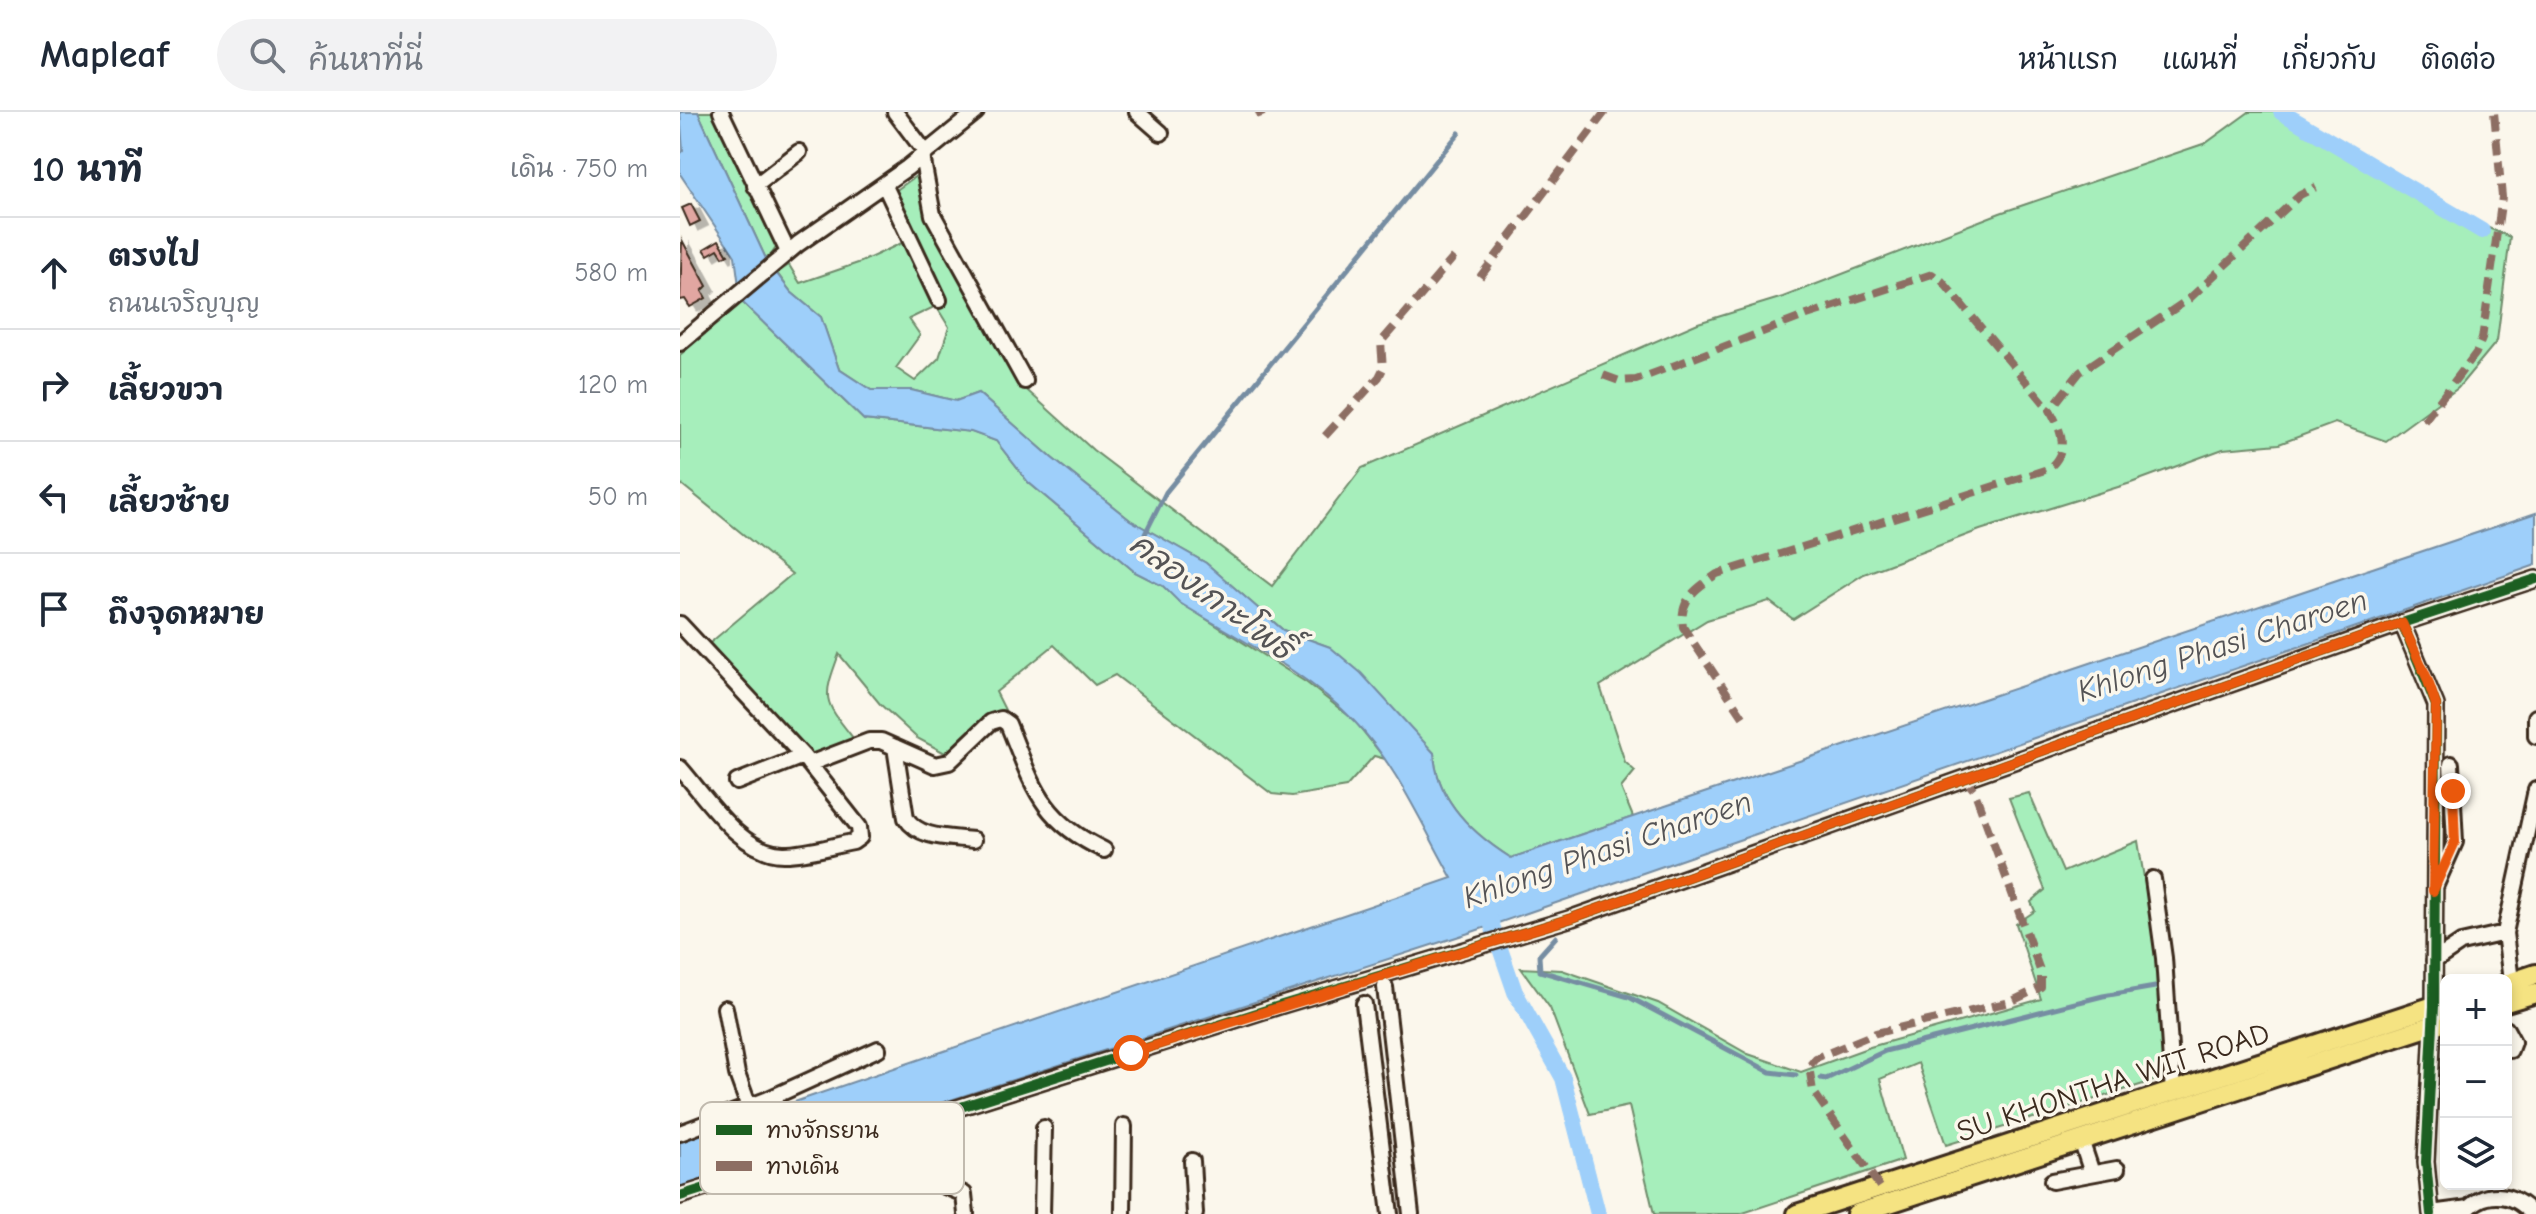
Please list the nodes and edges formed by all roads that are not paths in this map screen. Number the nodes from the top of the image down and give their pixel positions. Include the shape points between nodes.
1 (721, 112) edge
2 (895, 112) edge
3 (976, 112) edge
4 (1137, 112) edge
5 (1161, 133) dead end
6 (799, 152) dead end
7 (924, 155) junction
8 (884, 184) junction
9 (755, 186) junction
10 (783, 257) junction
11 (939, 300) dead end
12 (680, 343) edge
13 (1025, 381) dead end
14 (2536, 579) edge
15 (2402, 623) junction
16 (680, 624) edge
17 (2536, 717) edge
18 (2536, 736) edge
19 (895, 747) junction
20 (806, 760) junction
21 (2451, 764) dead end
22 (680, 768) edge
23 (737, 782) dead end
24 (2536, 790) edge
25 (973, 840) dead end
26 (1104, 850) dead end
27 (2153, 879) dead end
28 (2433, 891) junction
29 (2505, 933) junction
30 (2434, 961) junction
31 (2508, 974) edge
32 (2536, 974) edge
33 (1385, 987) dead end
34 (2512, 990) edge
35 (2512, 992) edge
36 (2536, 993) edge
37 (1364, 1004) dead end
38 (2440, 1004) edge
39 (725, 1008) dead end
40 (2439, 1024) edge
41 (878, 1049) dead end
42 (2173, 1092) junction
43 (747, 1102) edge
44 (760, 1102) edge
45 (964, 1106) edge
46 (700, 1125) edge
47 (1124, 1126) dead end
48 (1044, 1128) dead end
49 (680, 1133) edge
50 (2081, 1140) junction
51 (1192, 1161) dead end
52 (2117, 1169) dead end
53 (2092, 1173) junction
54 (2052, 1181) dead end
55 (700, 1190) edge
56 (964, 1194) edge
57 (680, 1196) edge
58 (1890, 1201) edge
59 (2466, 1211) edge
60 (2431, 1213) edge
61 (966, 1214) edge
62 (1042, 1214) edge
63 (1123, 1214) edge
64 (1195, 1214) edge
65 (1390, 1214) edge
66 (1411, 1214) edge
67 (1797, 1214) edge
68 (1856, 1214) edge
69 (2532, 1214) edge

1 - 9 street
2 - 7 street
3 - 7 street
4 - 5 street
6 - 9 street
7 - 8 street
7 - 13 street via 933,215
8 - 10 street
8 - 11 street
9 - 10 street
10 - 12 street
14 - 15 street
15 - 28 street via 2436,705
15 - 45 street via 1572,918
16 - 20 street
17 - 18 street
19 - 20 street via 869,741
19 - 25 street via 911,826 928,834
19 - 26 street via 942,764 1001,719 1055,819
20 - 22 street via 859,827 858,841 785,854 764,849 741,836
20 - 23 street
21 - 28 street via 2455,842
24 - 29 street
27 - 42 street
28 - 30 street
29 - 30 street via 2461,943
29 - 31 street
30 - 38 street
32 - 34 main road
33 - 66 street
35 - 36 main road
37 - 65 street
38 - 40 street
38 - 42 main road, SU KHONTHA WIT ROAD
39 - 43 street
40 - 50 main road, SU KHONTHA WIT ROAD
40 - 60 street via 2426,1162
41 - 44 street
42 - 58 main road, SU KHONTHA WIT ROAD
46 - 49 street
47 - 63 street
48 - 62 street
50 - 53 street
50 - 58 main road, SU KHONTHA WIT ROAD
51 - 64 street
52 - 53 street
53 - 54 street
55 - 57 street
56 - 61 street
58 - 67 main road, SU KHONTHA WIT ROAD
58 - 68 main road, SU KHONTHA WIT ROAD
59 - 60 street
59 - 69 street via 2493,1195 2520,1202

